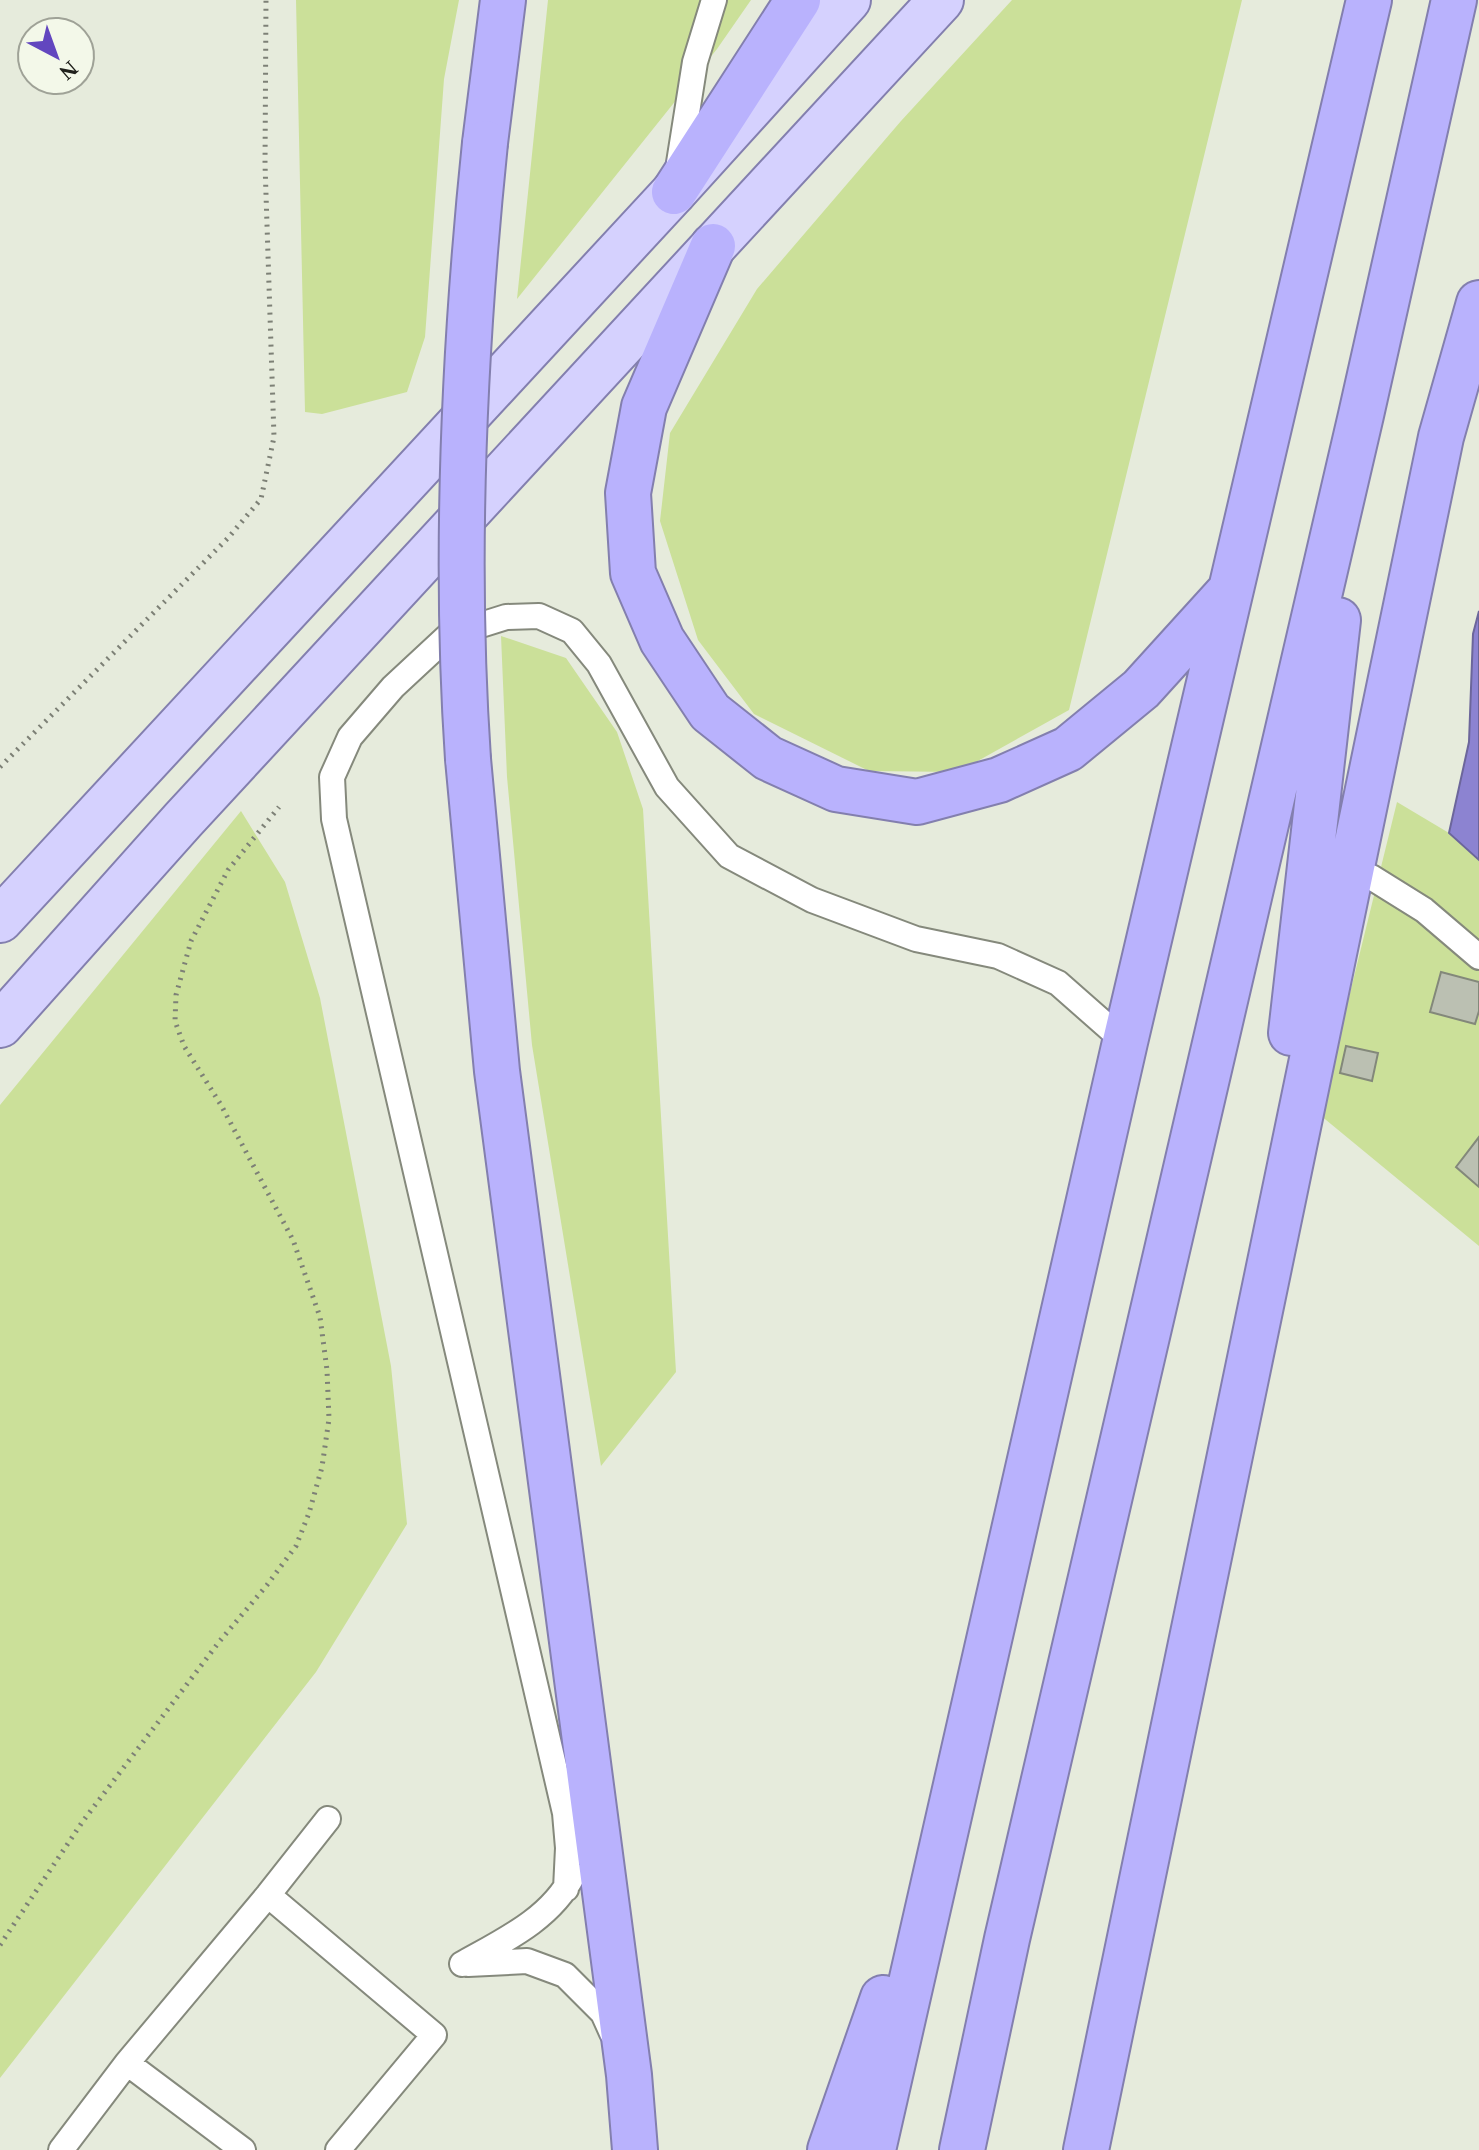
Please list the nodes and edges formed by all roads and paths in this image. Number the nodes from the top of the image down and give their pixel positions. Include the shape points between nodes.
1 (266, 0) edge
2 (503, 0) edge
3 (714, 0) edge
4 (798, 0) edge
5 (848, 0) edge
6 (941, 0) edge
7 (1369, 0) edge
8 (1454, 0) edge
9 (674, 192) junction
10 (713, 246) junction
11 (1479, 303) edge
12 (1361, 415) junction
13 (1231, 589) junction
14 (0, 767) edge
15 (279, 807) dead end
16 (1371, 877) dead end
17 (0, 920) edge
18 (1479, 957) edge
19 (0, 1025) edge
20 (1125, 1042) junction
21 (1261, 1304) junction
22 (592, 1792) junction
23 (954, 1795) junction
24 (328, 1819) dead end
25 (566, 1889) junction
26 (268, 1895) junction
27 (0, 1945) edge
28 (127, 2063) junction
29 (629, 2075) junction
30 (61, 2150) edge
31 (243, 2150) edge
32 (338, 2150) edge
33 (635, 2150) edge
34 (830, 2150) edge
35 (873, 2150) edge
36 (962, 2150) edge
37 (1086, 2150) edge

1 - 14 path via 265,164 274,437 261,499
2 - 22 highway, bridge via 473,263 461,619 468,759 497,1071
3 - 9 lane via 695,62
4 - 9 highway
5 - 9 main road
6 - 10 main road
7 - 13 highway
8 - 12 highway
9 - 17 main road
10 - 13 highway via 644,407 628,493 633,573 662,640 710,712 768,758 836,789 917,802 999,780 1068,749 1117,709
10 - 19 main road
11 - 21 highway via 1441,437
12 - 21 highway
12 - 36 highway
13 - 20 highway
15 - 27 path via 228,870 191,941 176,995 175,1021 293,1240 320,1317 329,1419 322,1467 296,1546 83,1821
16 - 18 lane via 1424,910
20 - 23 highway
20 - 25 lane via 1058,983 998,956 916,939 812,900 729,856 667,787 599,664 572,631 539,616 506,617 449,635 350,737 332,777 334,819 565,1813
21 - 37 highway
22 - 25 lane via 586,1847
22 - 29 highway
23 - 34 highway
23 - 35 highway
24 - 26 lane
25 - 29 lane via 527,1927 462,1964 527,1961 565,1975 603,2013
26 - 28 lane
26 - 32 lane via 434,2035
28 - 30 lane
28 - 31 lane
29 - 33 highway

